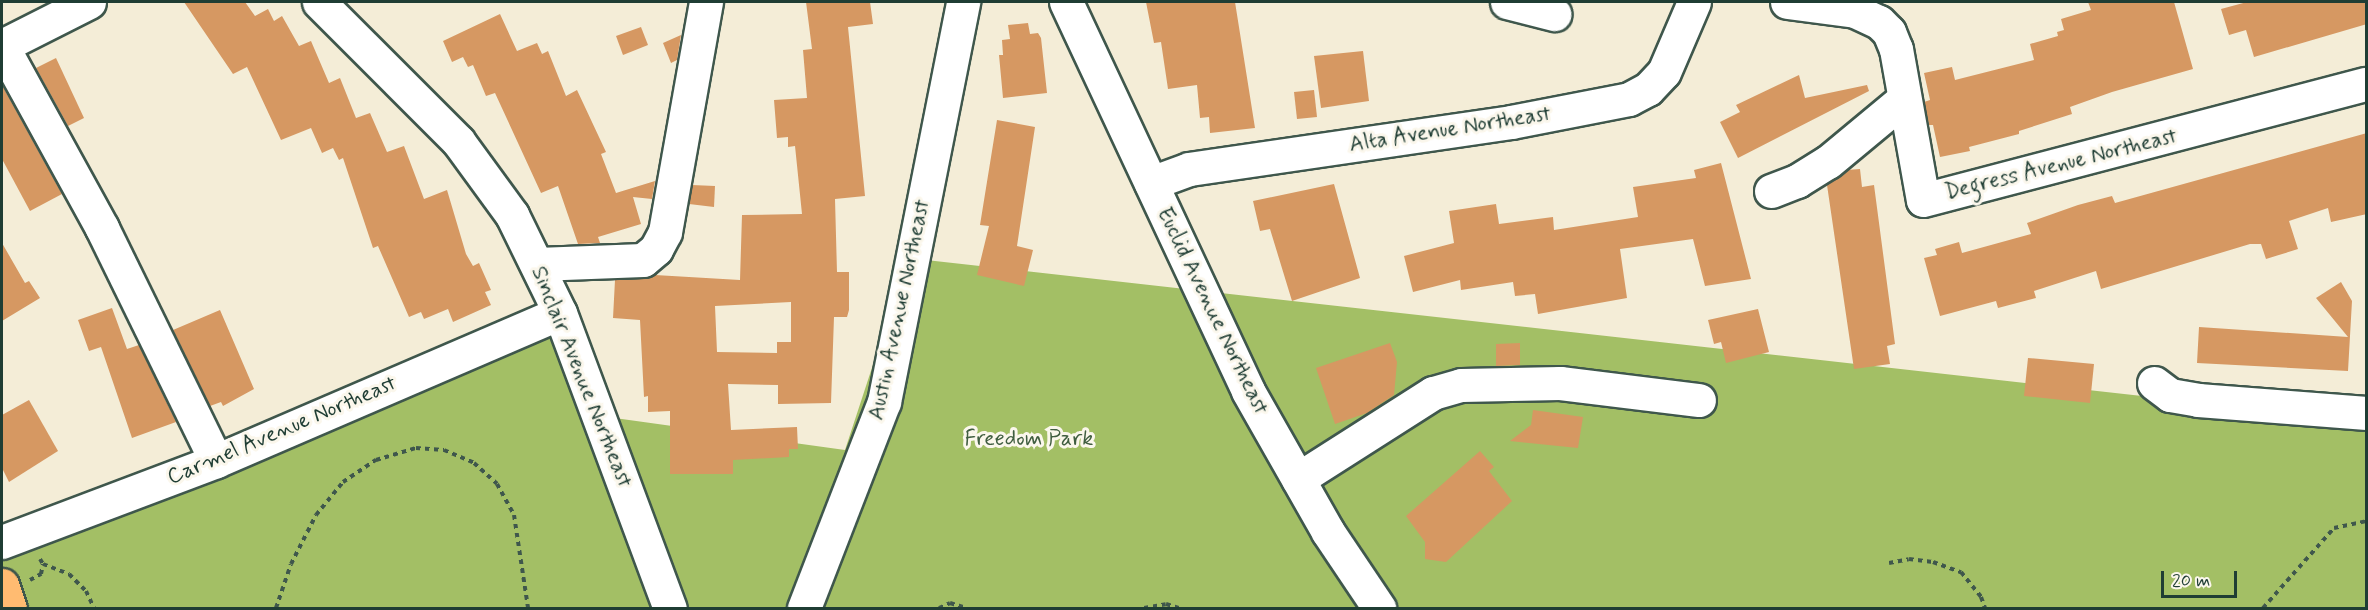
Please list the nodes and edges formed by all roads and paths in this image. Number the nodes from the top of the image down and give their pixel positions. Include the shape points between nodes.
1 (88, 2) edge
2 (319, 2) edge
3 (706, 2) edge
4 (963, 2) edge
5 (1066, 2) edge
6 (1507, 2) edge
7 (1694, 2) edge
8 (1787, 2) edge
9 (1554, 14) dead end
10 (2, 46) edge
11 (2367, 84) edge
12 (1904, 99) junction
13 (1151, 183) junction
14 (1771, 191) dead end
15 (537, 264) junction
16 (560, 313) junction
17 (2154, 383) dead end
18 (1699, 400) dead end
19 (2367, 413) edge
20 (216, 461) junction
21 (1298, 479) junction
22 (2367, 521) edge
23 (2, 542) edge
24 (37, 555) dead end
25 (1889, 563) dead end
26 (43, 564) junction
27 (12, 581) edge
28 (10, 609) edge
29 (94, 609) edge
30 (276, 609) edge
31 (528, 609) edge
32 (670, 609) edge
33 (804, 609) edge
34 (939, 609) edge
35 (966, 609) edge
36 (1144, 609) edge
37 (1179, 609) edge
38 (1379, 609) edge
39 (1985, 609) edge
40 (2263, 609) edge

1 - 10 street
2 - 15 street, Sinclair Avenue Northeast via 458,141 512,215
3 - 15 street via 665,232 656,249 643,260
4 - 33 street, Austin Avenue Northeast via 884,402
5 - 13 street, Euclid Avenue Northeast
6 - 9 street
7 - 13 street, Alta Avenue Northeast via 1664,72 1648,89 1629,99 1510,122 1189,169
8 - 12 street, Degress Avenue Northeast via 1856,11 1879,22 1896,49
10 - 20 street via 102,228
11 - 12 street, Degress Avenue Northeast via 1923,200
12 - 14 street via 1828,162
13 - 21 street, Euclid Avenue Northeast via 1248,391
15 - 16 street, Sinclair Avenue Northeast
16 - 20 street, Carmel Avenue Northeast
16 - 32 street, Sinclair Avenue Northeast
17 - 19 street via 2170,395 2198,400
18 - 21 street via 1560,383 1461,385 1433,393
20 - 23 street, Carmel Avenue Northeast
21 - 38 street, Euclid Avenue Northeast
22 - 40 path via 2334,528
24 - 26 path
25 - 39 path via 1909,559 1933,562 1961,572 1981,597
26 - 27 path via 38,577
26 - 29 path via 69,574 86,591
27 - 28 main road
30 - 31 path via 291,564 316,515 343,482 376,460 416,448 444,450 474,463 497,484 514,515
34 - 35 path via 950,603
36 - 37 path via 1166,604

